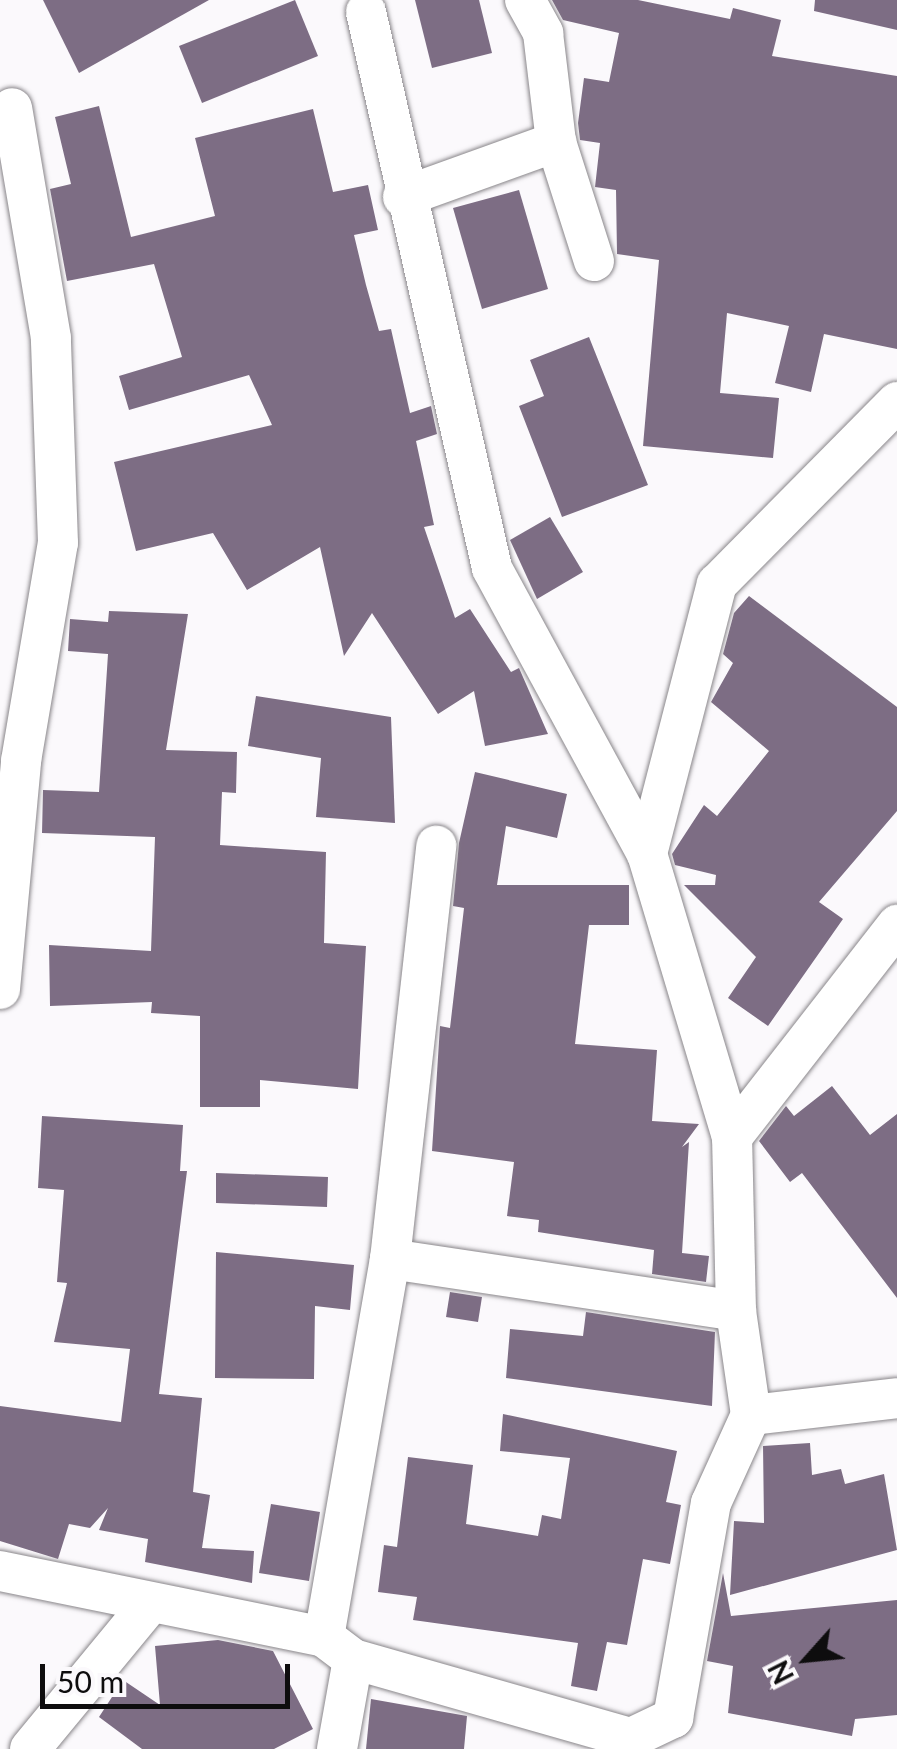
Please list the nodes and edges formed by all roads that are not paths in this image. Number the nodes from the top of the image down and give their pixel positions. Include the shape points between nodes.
1 (543, 11) edge
2 (366, 12) dead end
3 (12, 108) dead end
4 (556, 142) junction
5 (403, 197) junction
6 (594, 261) dead end
7 (897, 402) edge
8 (11, 760) edge
9 (436, 846) dead end
10 (647, 854) junction
11 (897, 925) edge
12 (0, 989) edge
13 (732, 1137) junction
14 (390, 1259) junction
15 (736, 1311) junction
16 (897, 1398) edge
17 (751, 1416) junction
18 (0, 1571) edge
19 (147, 1608) junction
20 (339, 1648) junction
21 (30, 1749) edge
22 (337, 1749) edge

1 - 4 street
2 - 5 street
3 - 8 street via 51,338 58,543
4 - 5 street
4 - 6 street
5 - 10 street via 492,568
7 - 10 street via 717,584
8 - 12 street
9 - 14 street
10 - 13 street
11 - 13 street
13 - 15 street
14 - 15 street
14 - 20 street
15 - 17 street
16 - 17 street
17 - 20 street via 711,1503 673,1718 654,1732 631,1738
18 - 19 street
19 - 20 street
19 - 21 street
20 - 22 street

